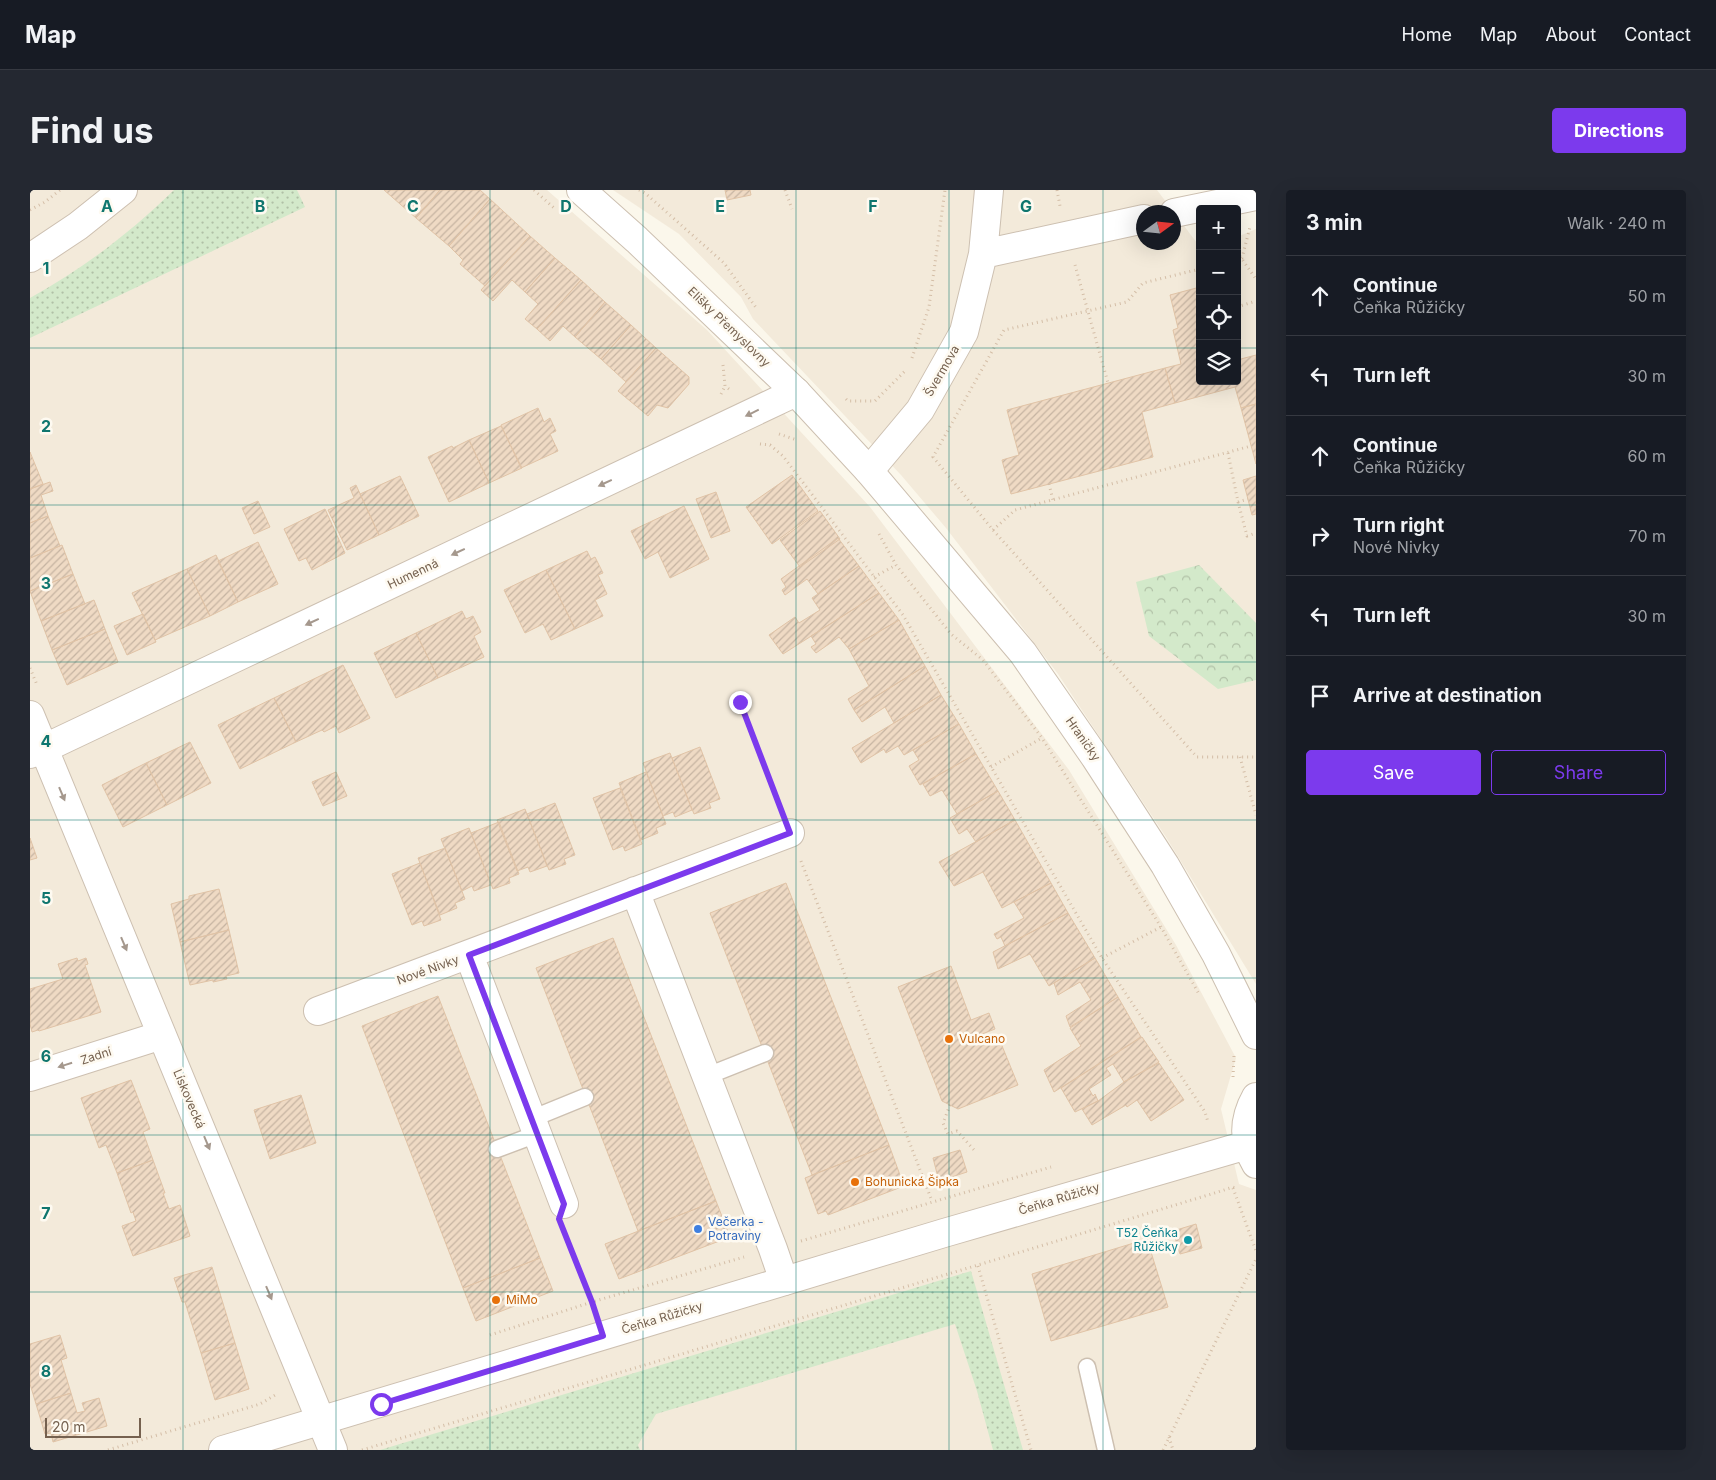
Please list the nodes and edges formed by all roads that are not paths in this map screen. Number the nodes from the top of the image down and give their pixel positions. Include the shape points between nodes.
1 (123, 190) edge
2 (581, 190) edge
3 (989, 190) edge
4 (1227, 196) edge
5 (1253, 209) edge
6 (1181, 211) edge
7 (1136, 221) edge
8 (983, 254) junction
9 (30, 258) edge
10 (796, 392) junction
11 (869, 471) junction
12 (30, 715) edge
13 (37, 751) edge
14 (790, 833) road end
15 (635, 891) junction
16 (469, 955) junction
17 (318, 1011) dead end
18 (162, 1035) junction
19 (1256, 1035) edge
20 (765, 1053) dead end
21 (706, 1076) junction
22 (30, 1077) edge
23 (585, 1097) dead end
24 (1256, 1097) edge
25 (534, 1127) junction
26 (498, 1149) dead end
27 (1251, 1154) edge
28 (564, 1204) road end
29 (784, 1281) junction
30 (1087, 1367) dead end
31 (322, 1421) junction
32 (224, 1450) edge
33 (334, 1450) edge
34 (1106, 1450) edge

1 - 9 street
2 - 10 street, Elišky Přemyslovny
3 - 8 street, Švermova
4 - 5 street
4 - 6 street
7 - 8 street
8 - 11 street, Švermova via 964,332 920,410
10 - 11 street, Elišky Přemyslovny
10 -> 13 street, Humenná
11 - 19 street, Hraničky via 1022,653 1095,757 1165,865 1216,954
12 - 13 street, Lískovecká
13 -> 18 street, Lískovecká
14 - 15 street, Nové Nivky
15 - 16 street, Nové Nivky
15 - 21 street
16 - 17 street, Nové Nivky
16 - 25 street
18 -> 22 street, Zadní
18 -> 31 street, Lískovecká
20 - 21 lane
21 - 29 street
23 - 25 lane
24 - 27 street via 1245,1132
25 - 26 lane
25 - 28 street
27 - 29 street, Čeňka Růžičky via 1208,1155
29 - 31 street, Čeňka Růžičky
30 - 34 lane
31 - 32 street, Čeňka Růžičky
31 - 33 street, Lískovecká

